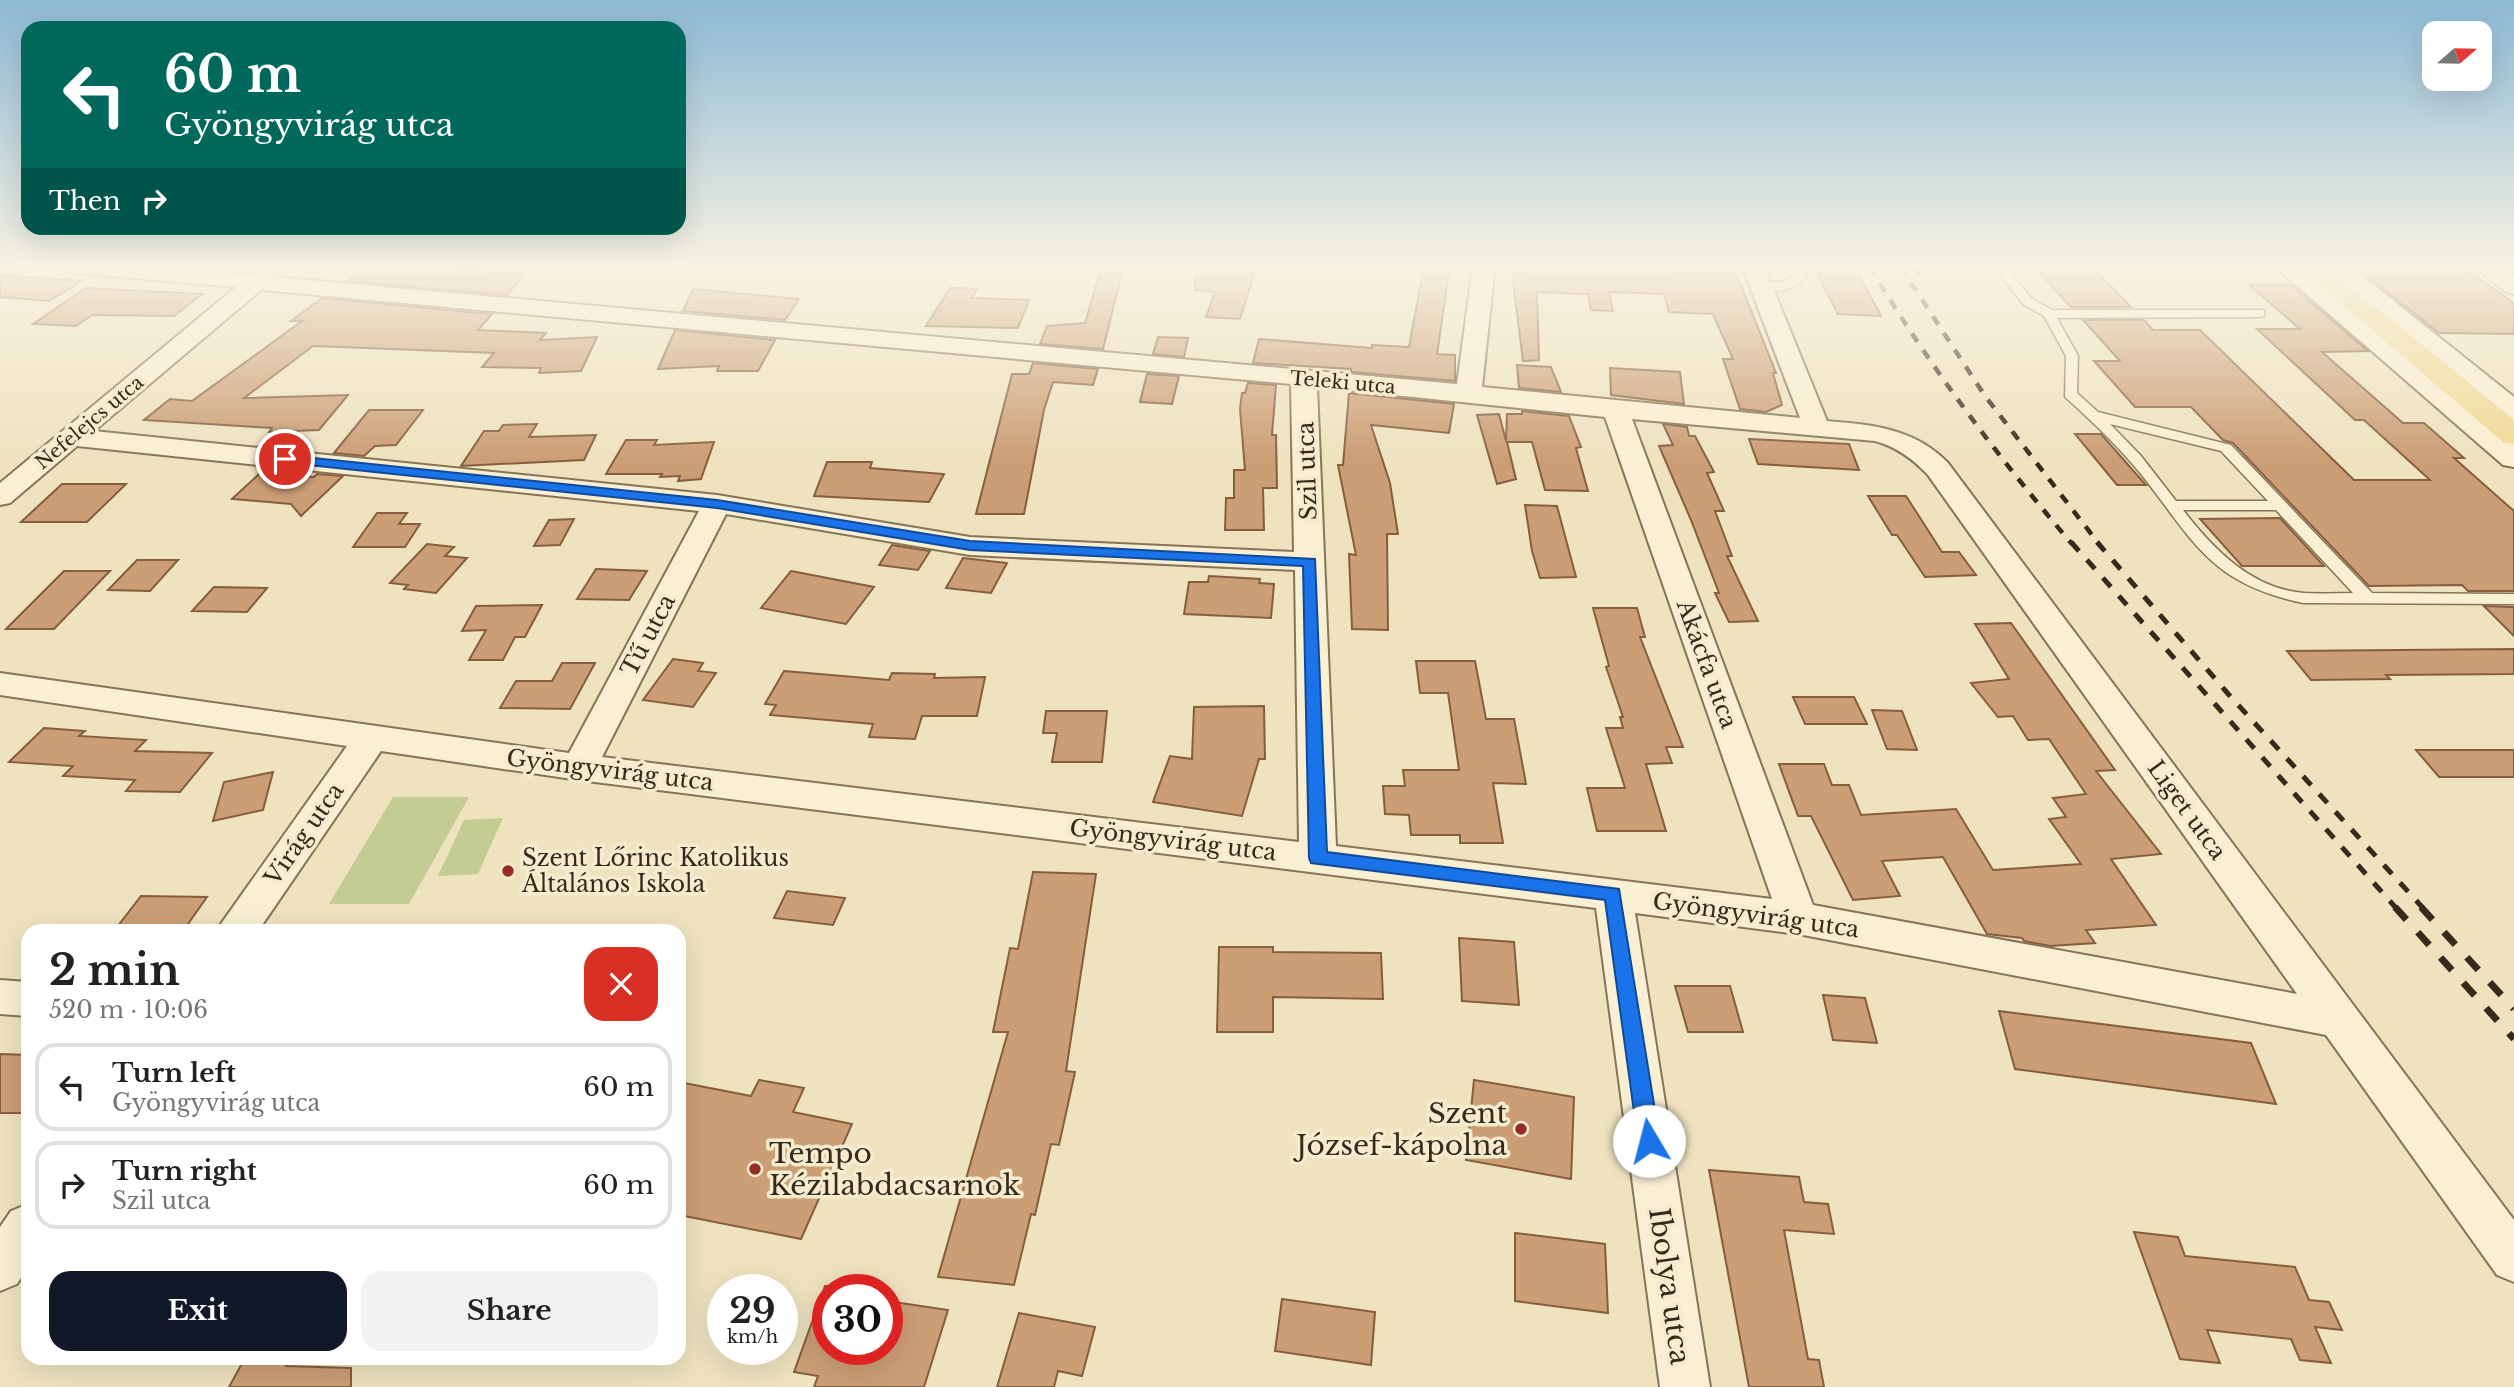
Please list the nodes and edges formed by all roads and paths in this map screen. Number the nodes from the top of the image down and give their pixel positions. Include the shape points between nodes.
1 (199, 331) edge
2 (822, 331) edge
3 (1476, 331) edge
4 (1778, 331) edge
5 (2058, 331) edge
6 (2364, 331) edge
7 (2388, 331) edge
8 (2414, 331) edge
9 (1304, 379) junction
10 (1469, 393) junction
11 (1616, 410) junction
12 (2514, 412) edge
13 (2093, 415) junction
14 (1816, 427) junction
15 (2514, 435) edge
16 (70, 437) junction
17 (2514, 458) edge
18 (0, 497) edge
19 (717, 504) junction
20 (2169, 505) junction
21 (2280, 506) junction
22 (1310, 562) junction
23 (2368, 598) junction
24 (2514, 599) edge
25 (0, 684) edge
26 (372, 737) junction
27 (579, 767) junction
28 (1318, 858) junction
29 (1613, 894) junction
30 (1798, 918) junction
31 (241, 924) edge
32 (0, 998) edge
33 (21, 999) edge
34 (2342, 1020) junction
35 (21, 1237) edge
36 (2514, 1259) edge
37 (0, 1267) edge
38 (1685, 1387) edge

1 - 16 street, Nefelejcs utca
2 - 9 street, Teleki utca
3 - 10 street
4 - 14 street
5 - 13 lane via 2072,356 2070,394
6 - 17 street
7 - 15 main road
8 - 12 street
9 - 10 street, Teleki utca
9 - 22 street, Szil utca
10 - 11 street, Teleki utca
11 - 14 street, Teleki utca
11 - 30 street, Akácfa utca
13 - 20 lane
13 - 21 lane via 2226,448
14 - 34 street, Liget utca via 1895,438 1921,452 1938,469
16 - 18 street, Nefelejcs utca
16 - 19 street
19 - 22 street via 970,545
19 - 27 street, Tű utca
20 - 21 lane
20 - 23 lane via 2216,560 2252,584 2304,598
21 - 23 lane
22 - 28 street, Szil utca
23 - 24 lane
25 - 26 street, Gyöngyvirág utca
26 - 27 street, Gyöngyvirág utca
26 - 31 street, Virág utca
27 - 28 street, Gyöngyvirág utca
28 - 29 street, Gyöngyvirág utca
29 - 30 street, Gyöngyvirág utca
29 - 38 street, Ibolya utca
30 - 34 street, Gyöngyvirág utca
32 - 33 street
34 - 36 street, Liget utca
35 - 37 street

